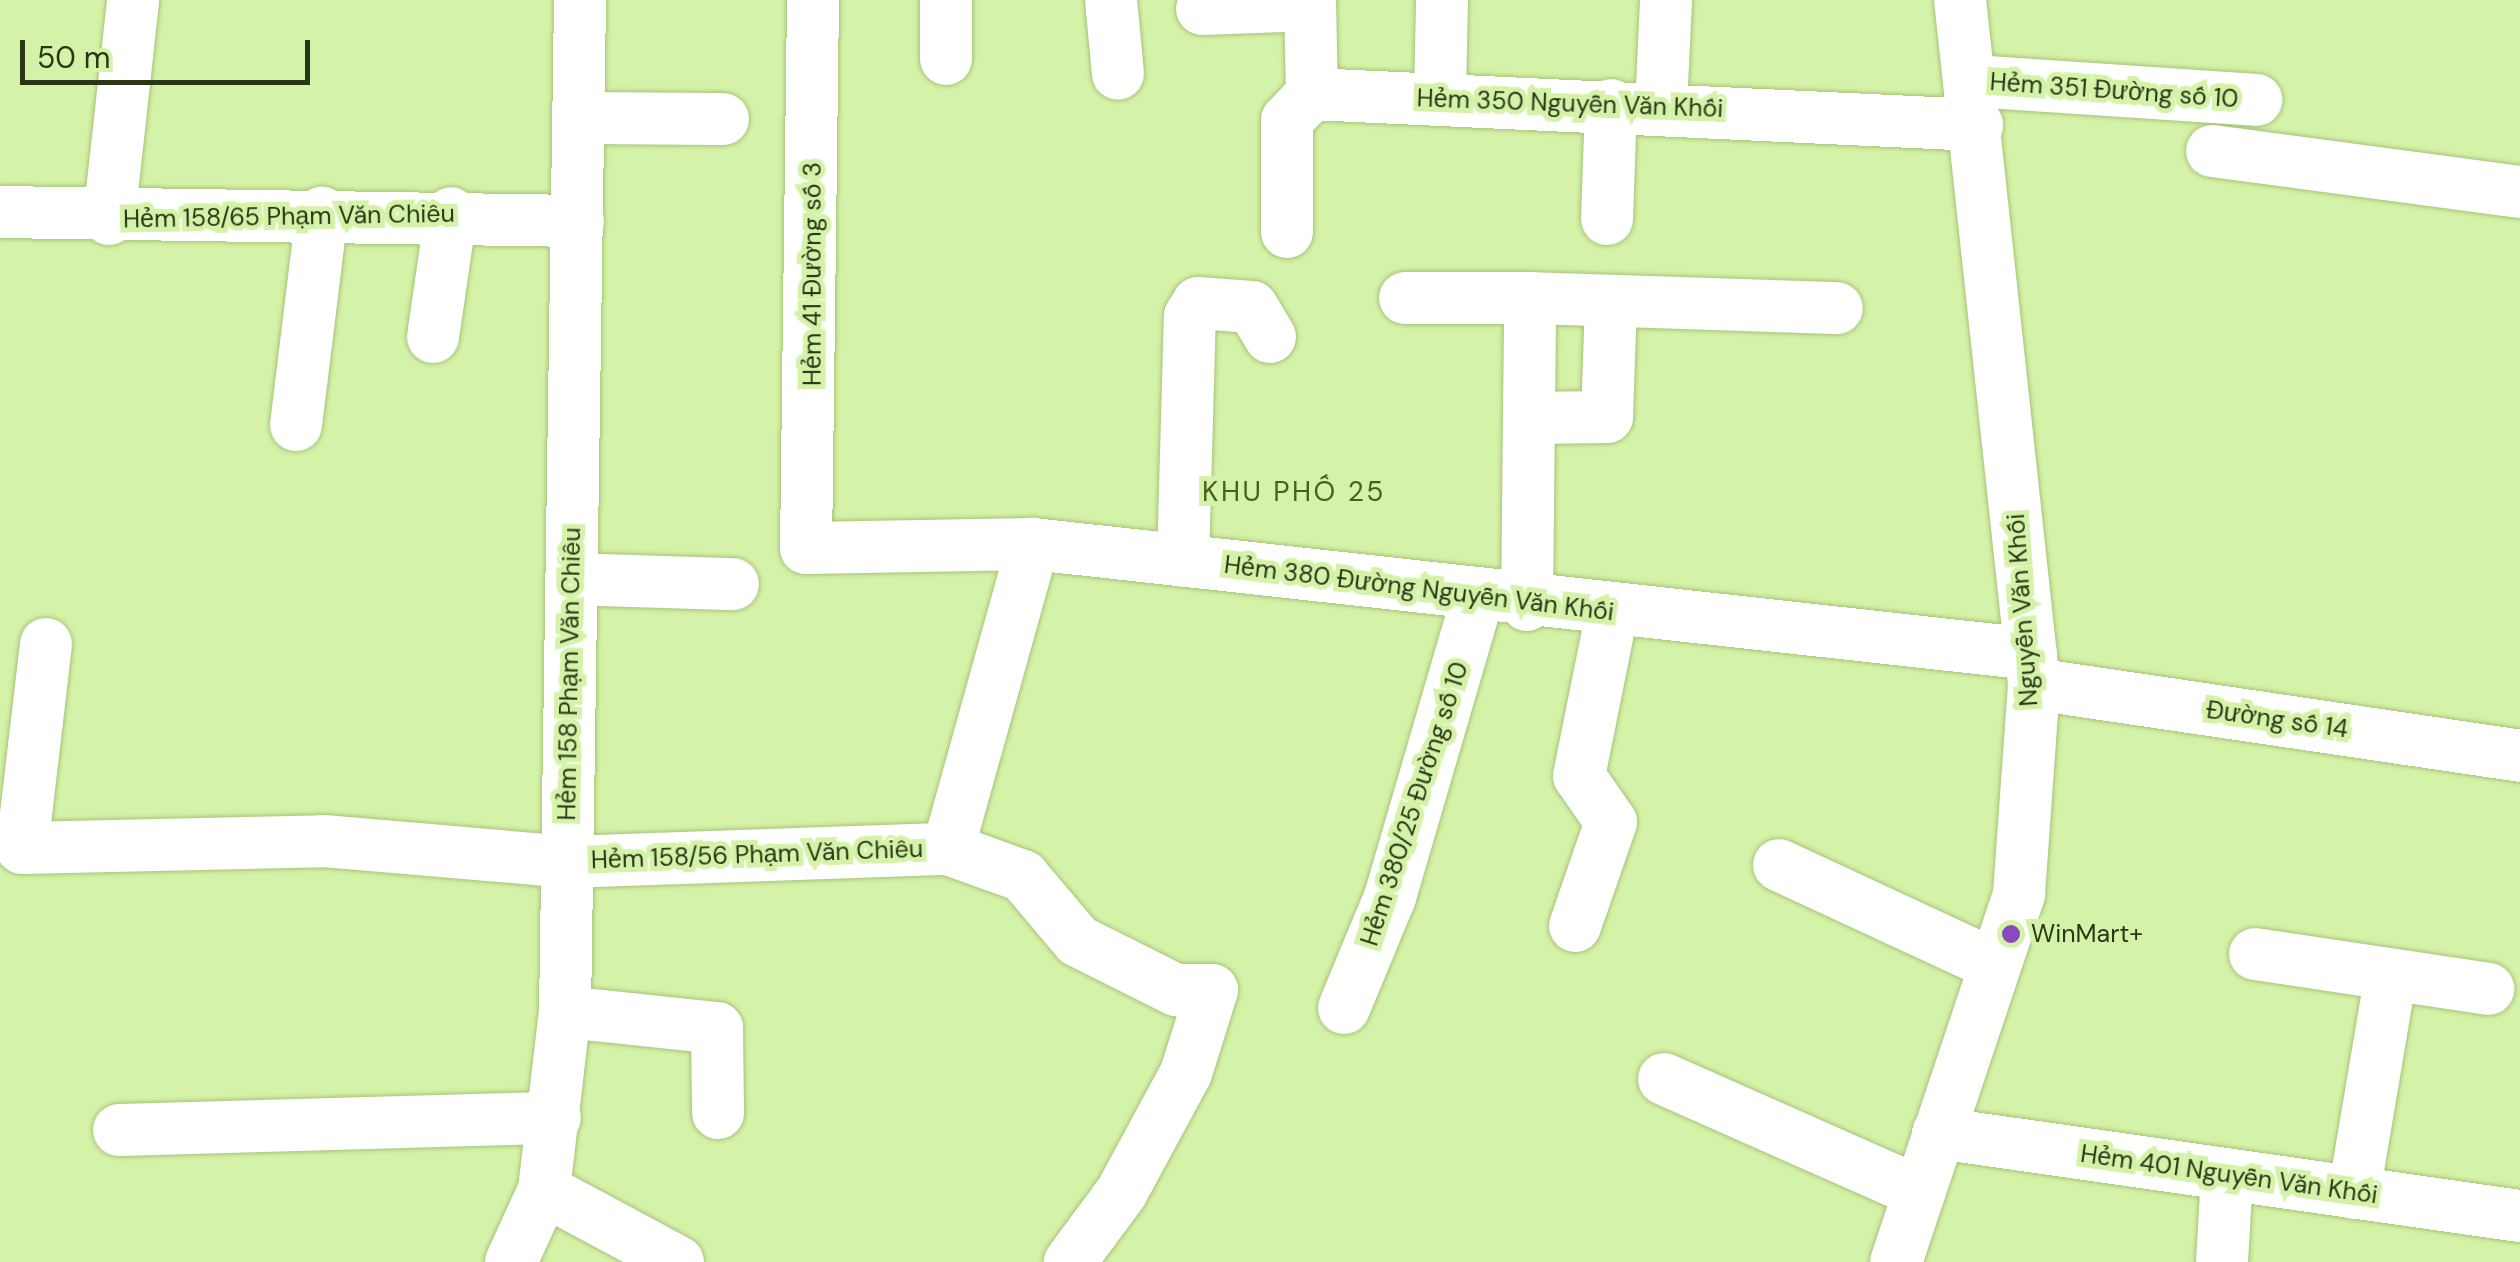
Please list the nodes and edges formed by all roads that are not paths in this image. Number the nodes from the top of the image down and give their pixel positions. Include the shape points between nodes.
1 (134, 0) edge
2 (580, 0) edge
3 (813, 0) edge
4 (946, 0) edge
5 (1111, 0) edge
6 (1442, 0) edge
7 (1666, 0) edge
8 (1960, 0) edge
9 (1310, 2) edge
10 (1202, 9) dead end
11 (946, 59) dead end
12 (1118, 74) dead end
13 (1312, 94) junction
14 (579, 98) junction
15 (1440, 98) junction
16 (2256, 100) dead end
17 (1974, 103) junction
18 (1636, 106) junction
19 (723, 119) dead end
20 (2212, 151) dead end
21 (2520, 192) edge
22 (0, 212) edge
23 (322, 213) junction
24 (450, 214) junction
25 (110, 219) junction
26 (1608, 219) dead end
27 (578, 221) junction
28 (1287, 232) dead end
29 (1405, 298) dead end
30 (1530, 298) junction
31 (1611, 301) junction
32 (1837, 308) dead end
33 (1270, 336) dead end
34 (434, 338) dead end
35 (1529, 418) junction
36 (296, 425) dead end
37 (1033, 544) junction
38 (806, 548) joint
39 (1183, 561) junction
40 (571, 579) junction
41 (733, 584) dead end
42 (1502, 601) junction
43 (1612, 613) junction
44 (46, 644) dead end
45 (2032, 669) junction
46 (2520, 756) edge
47 (948, 849) junction
48 (567, 862) junction
49 (1779, 865) dead end
50 (1575, 926) dead end
51 (2256, 954) dead end
52 (1994, 965) junction
53 (2391, 975) junction
54 (2488, 989) dead end
55 (1344, 1008) dead end
56 (565, 1012) junction
57 (1664, 1078) dead end
58 (718, 1113) dead end
59 (555, 1118) junction
60 (119, 1130) dead end
61 (1938, 1133) junction
62 (2227, 1175) junction
63 (544, 1190) junction
64 (1919, 1192) junction
65 (2354, 1193) junction
66 (2520, 1216) edge
67 (511, 1262) edge
68 (678, 1262) edge
69 (1070, 1262) edge
70 (1896, 1262) edge
71 (2222, 1262) edge

1 - 25 street
2 - 14 street, Hẻm 158 Phạm Văn Chiêu
3 - 38 street, Hẻm 41 Đường số 3
4 - 11 street
5 - 12 street
6 - 15 street
7 - 18 street
8 - 17 street, Nguyễn Văn Khối
9 - 10 street
9 - 13 street
13 - 15 street, Hẻm 350 Nguyễn Văn Khối
13 - 28 street via 1287,120
14 - 19 street
14 - 27 street, Hẻm 158 Phạm Văn Chiêu
15 - 18 street, Hẻm 350 Nguyễn Văn Khối
16 - 17 street, Hẻm 351 Đường số 10
17 - 18 street, Hẻm 350 Nguyễn Văn Khối
17 - 45 street, Nguyễn Văn Khối
18 - 26 street
20 - 21 street
22 - 25 street, Hẻm 158/65 Phạm Văn Chiêu
23 - 24 street, Hẻm 158/65 Phạm Văn Chiêu
23 - 25 street, Hẻm 158/65 Phạm Văn Chiêu
23 - 36 street
24 - 27 street, Hẻm 158/65 Phạm Văn Chiêu
24 - 34 street
27 - 40 street, Hẻm 158 Phạm Văn Chiêu
29 - 30 street
30 - 31 street
30 - 35 street, Hẻm 380/25 Đường số 10
31 - 32 street
31 - 35 street via 1607,416
33 - 39 street via 1252,307 1198,303 1190,316
35 - 42 street, Hẻm 380/25 Đường số 10
37 - 38 street, Hẻm 380 Đường Nguyễn Văn Khối
37 - 39 street, Hẻm 380 Đường Nguyễn Văn Khối
37 - 47 street
39 - 42 street, Hẻm 380 Đường Nguyễn Văn Khối
40 - 41 street
40 - 48 street, Hẻm 158 Phạm Văn Chiêu
42 - 43 street, Hẻm 380 Đường Nguyễn Văn Khối
42 - 55 street, Hẻm 380/25 Đường số 10
43 - 45 street, Hẻm 380 Đường Nguyễn Văn Khối
43 - 50 street via 1579,776 1610,822
44 - 48 street, Hẻm 158/56 Phạm Văn Chiêu via 22,848 324,841
45 - 46 street, Đường số 14
45 - 52 street, Nguyễn Văn Khối via 2019,894
47 - 48 street, Hẻm 158/56 Phạm Văn Chiêu
47 - 69 street via 1023,876 1078,941 1176,990 1212,990 1186,1073 1122,1193
48 - 56 street, Hẻm 158 Phạm Văn Chiêu
49 - 52 street
51 - 53 street
52 - 61 street, Nguyễn Văn Khối
53 - 54 street
53 - 65 street
56 - 58 street via 717,1028
56 - 59 street, Hẻm 158 Phạm Văn Chiêu
57 - 64 street
59 - 60 street
59 - 63 street, Hẻm 158 Phạm Văn Chiêu
61 - 62 street, Hẻm 401 Nguyễn Văn Khối
61 - 64 street, Nguyễn Văn Khối
62 - 65 street, Hẻm 401 Nguyễn Văn Khối
62 - 71 street
63 - 67 street, Hẻm 158 Phạm Văn Chiêu
63 - 68 street
64 - 70 street, Nguyễn Văn Khối
65 - 66 street, Hẻm 401 Nguyễn Văn Khối

